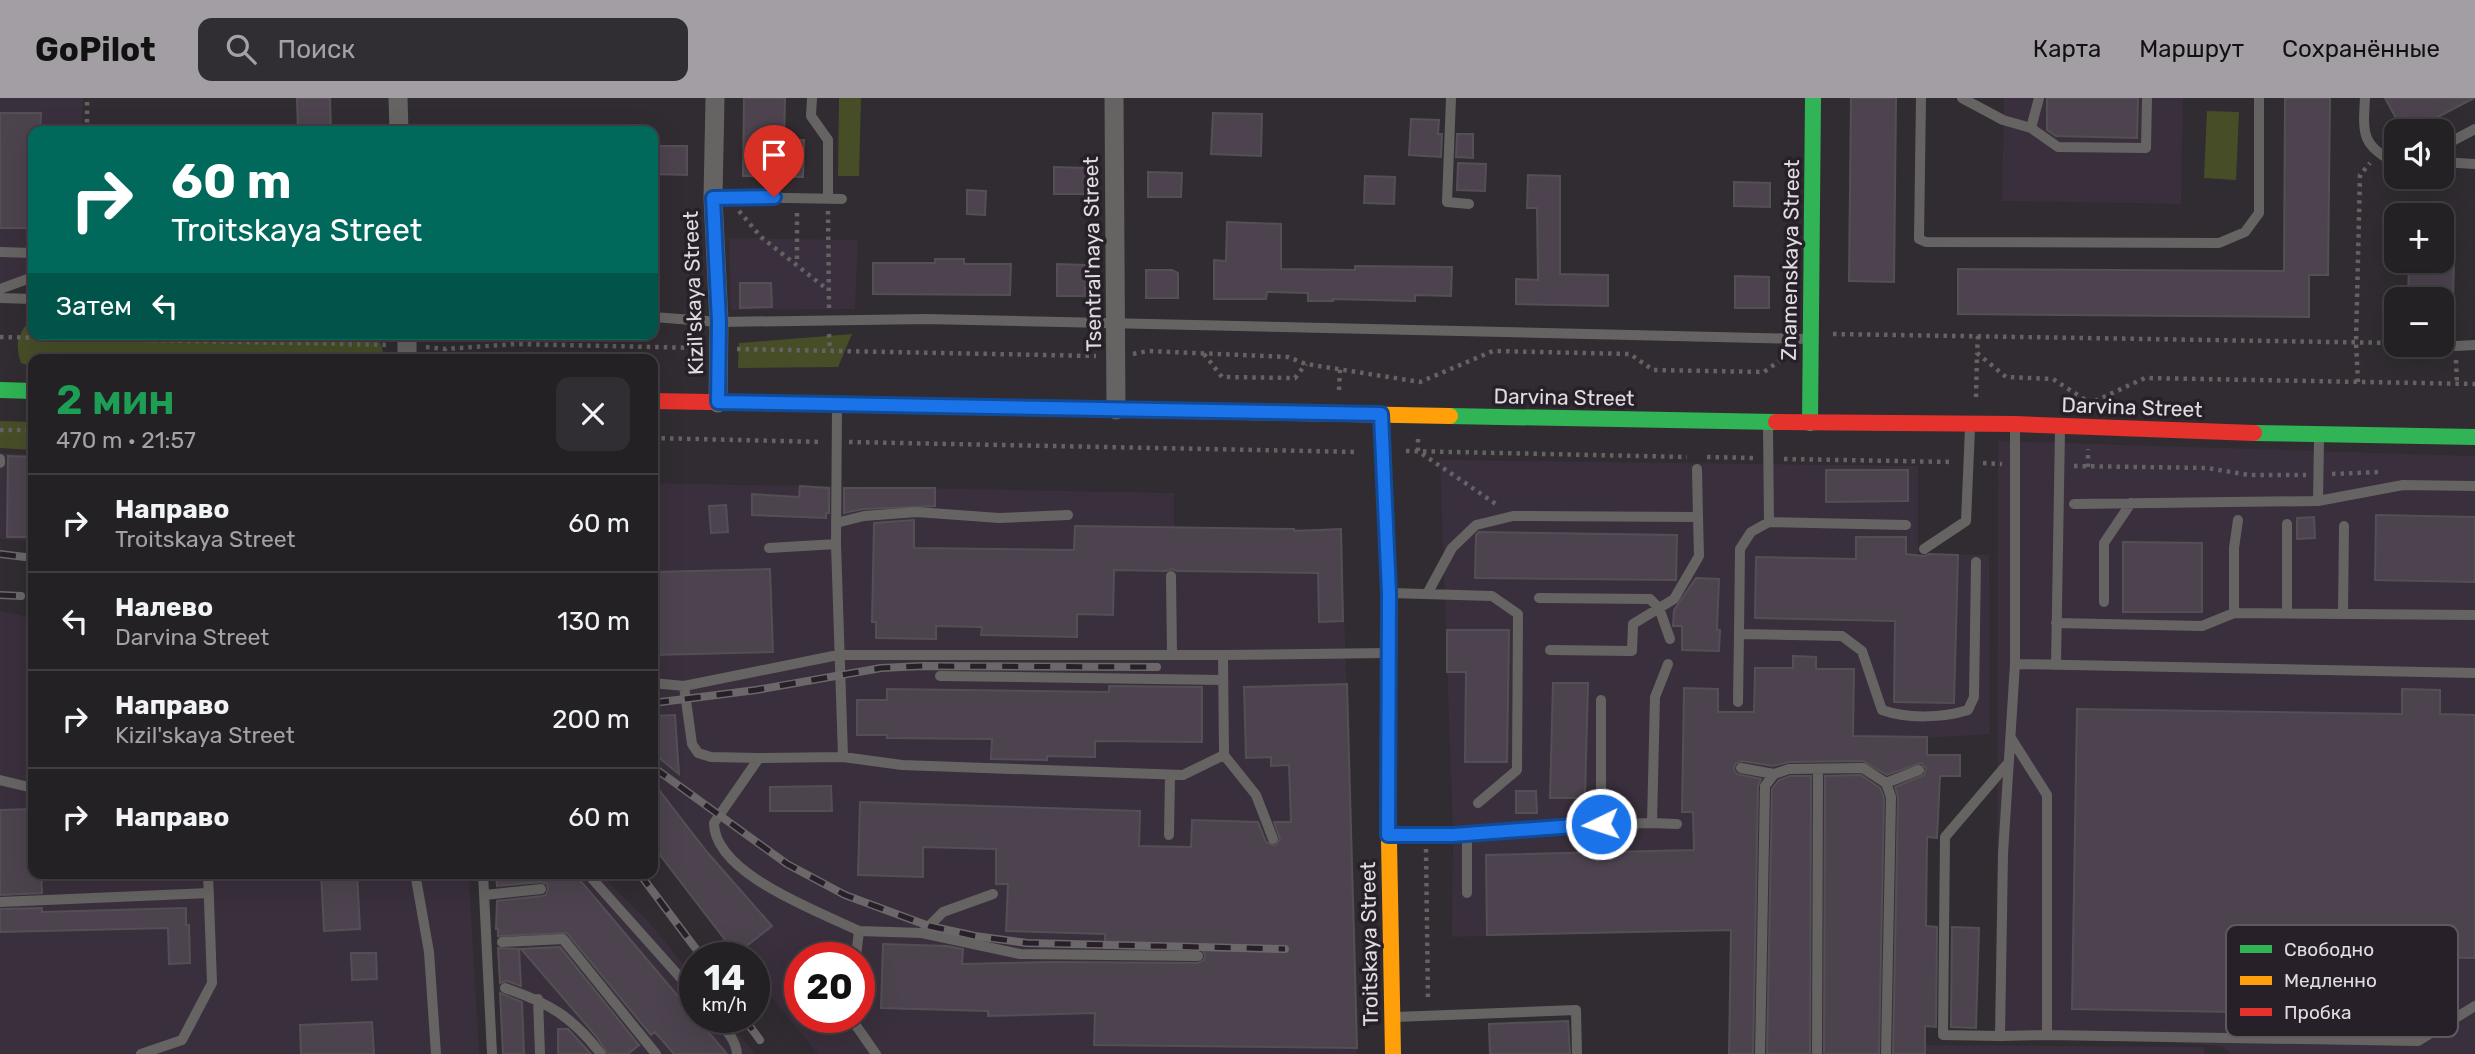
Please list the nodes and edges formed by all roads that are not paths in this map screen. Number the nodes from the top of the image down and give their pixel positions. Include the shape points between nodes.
1 (398, 98) edge
2 (715, 98) edge
3 (812, 98) edge
4 (1114, 98) edge
5 (1451, 98) edge
6 (1814, 98) edge
7 (1921, 98) edge
8 (1962, 98) edge
9 (2039, 98) edge
10 (2147, 98) edge
11 (2259, 98) edge
12 (2365, 98) edge
13 (399, 126) edge
14 (2031, 128) junction
15 (2475, 129) edge
16 (2454, 140) edge
17 (2384, 157) edge
18 (2454, 163) edge
19 (2475, 164) edge
20 (720, 198) junction
21 (828, 198) junction
22 (842, 199) dead end
23 (1469, 204) dead end
24 (0, 252) edge
25 (28, 253) edge
26 (28, 279) edge
27 (0, 289) edge
28 (0, 298) edge
29 (28, 299) edge
30 (658, 317) edge
31 (719, 322) junction
32 (1116, 324) junction
33 (1810, 336) junction
34 (2475, 345) edge
35 (2456, 346) road end
36 (0, 390) edge
37 (28, 391) edge
38 (658, 401) edge
39 (718, 402) junction
40 (837, 406) junction
41 (1116, 410) junction
42 (1381, 414) junction
43 (1768, 422) junction
44 (1810, 423) junction
45 (2015, 424) junction
46 (1970, 425) junction
47 (2060, 426) junction
48 (2319, 435) junction
49 (2475, 437) edge
50 (1697, 469) dead end
51 (2475, 486) edge
52 (2318, 501) junction
53 (2131, 503) junction
54 (2074, 504) dead end
55 (1068, 515) dead end
56 (1698, 517) junction
57 (2238, 520) dead end
58 (1769, 522) junction
59 (836, 523) junction
60 (1906, 524) dead end
61 (2287, 524) dead end
62 (2343, 526) dead end
63 (836, 544) junction
64 (769, 548) dead end
65 (1924, 549) dead end
66 (1976, 562) dead end
67 (1171, 576) dead end
68 (1389, 593) junction
69 (1427, 594) junction
70 (1539, 598) dead end
71 (2104, 602) dead end
72 (1659, 608) junction
73 (2234, 613) junction
74 (2287, 613) junction
75 (2343, 613) junction
76 (2475, 615) edge
77 (2056, 623) junction
78 (1739, 634) junction
79 (1670, 639) dead end
80 (1550, 650) dead end
81 (1390, 653) junction
82 (838, 655) junction
83 (1172, 655) junction
84 (1223, 655) junction
85 (1668, 664) dead end
86 (2015, 664) junction
87 (2056, 665) junction
88 (2475, 673) edge
89 (940, 676) dead end
90 (1223, 680) junction
91 (658, 683) edge
92 (684, 686) junction
93 (1601, 700) dead end
94 (1738, 702) dead end
95 (2011, 737) junction
96 (1224, 755) junction
97 (843, 757) junction
98 (759, 758) junction
99 (2009, 761) junction
100 (1741, 768) dead end
101 (1818, 769) junction
102 (1919, 770) dead end
103 (1774, 774) junction
104 (1170, 775) junction
105 (0, 780) edge
106 (1886, 783) junction
107 (28, 787) edge
108 (1478, 803) dead end
109 (1653, 823) junction
110 (1601, 824) junction
111 (1677, 824) dead end
112 (1467, 834) junction
113 (1169, 835) dead end
114 (1388, 835) junction
115 (1273, 839) dead end
116 (208, 879) edge
117 (416, 879) edge
118 (484, 879) edge
119 (592, 879) edge
120 (541, 890) dead end
121 (209, 893) junction
122 (1467, 893) dead end
123 (993, 894) dead end
124 (485, 895) junction
125 (0, 902) edge
126 (859, 931) junction
127 (922, 933) junction
128 (502, 942) dead end
129 (858, 942) edge
130 (1198, 956) dead end
131 (679, 976) edge
132 (505, 988) dead end
133 (538, 999) junction
134 (2475, 1006) edge
135 (2458, 1016) edge
136 (1391, 1018) junction
137 (729, 1033) edge
138 (861, 1033) edge
139 (2047, 1035) junction
140 (2000, 1036) junction
141 (2425, 1037) edge
142 (141, 1054) edge
143 (436, 1054) edge
144 (492, 1054) edge
145 (540, 1054) edge
146 (601, 1054) edge
147 (656, 1054) edge
148 (737, 1054) edge
149 (876, 1054) edge
150 (1393, 1054) edge
151 (1577, 1054) edge
152 (1760, 1054) edge
153 (1817, 1054) edge
154 (1886, 1054) edge

1 - 13 street
2 - 20 street, Kizil'skaya Street
3 - 21 lane via 811,116 828,140
4 - 32 street, Tsentral'naya Street
5 - 23 lane via 1447,202
6 - 33 main road, Znamenskaya Street
7 - 11 lane via 1919,239 2219,243 2245,232 2259,213
8 - 14 lane via 2003,120
9 - 14 lane
10 - 14 lane via 2146,148 2058,147
12 - 17 lane via 2363,132
15 - 16 lane
18 - 19 lane
20 - 21 lane
20 - 31 street, Kizil'skaya Street
21 - 22 lane
24 - 25 lane
26 - 27 lane
28 - 29 lane
30 - 31 lane
31 - 32 lane via 926,319
31 - 39 street, Kizil'skaya Street
32 - 33 lane
32 - 41 street, Tsentral'naya Street
33 - 44 main road, Znamenskaya Street
34 - 35 lane
36 - 37 main road
38 - 39 main road, Darvina Street
39 - 40 main road, Darvina Street
40 - 41 main road, Darvina Street
40 - 59 lane
41 - 42 main road, Darvina Street
42 - 43 main road, Darvina Street
42 - 68 main road, Troitskaya Street
43 - 44 main road, Darvina Street
43 - 58 lane
44 - 46 main road, Darvina Street
45 - 46 main road, Darvina Street
45 - 47 main road, Darvina Street
45 - 86 lane
46 - 65 lane via 1966,521
47 - 48 main road, Darvina Street
47 - 77 lane
48 - 49 main road, Darvina Street
48 - 52 lane
50 - 56 lane
51 - 52 lane via 2403,485
52 - 53 lane
53 - 54 lane
53 - 71 lane via 2104,543
55 - 59 lane via 999,518 916,512
56 - 69 lane via 1513,516 1476,525 1452,548
56 - 72 lane via 1699,556 1674,598
57 - 73 lane
58 - 60 lane
58 - 78 lane via 1751,531 1740,549
59 - 63 lane
61 - 74 lane
62 - 75 lane
63 - 64 lane
63 - 82 lane
66 - 78 lane via 1974,697 1968,710 1950,716 1882,710 1862,651 1842,636
67 - 83 lane
68 - 69 lane
68 - 81 main road, Troitskaya Street
69 - 108 lane via 1492,596 1518,614 1517,770
70 - 72 lane via 1650,599
72 - 79 lane
72 - 80 lane via 1633,624 1632,651
73 - 74 lane
73 - 77 lane via 2202,626
74 - 75 lane
75 - 76 lane
77 - 87 lane
78 - 94 lane
81 - 84 lane
81 - 114 main road, Troitskaya Street
82 - 83 lane
82 - 92 lane
82 - 97 lane
83 - 84 lane
84 - 90 lane
85 - 109 lane via 1655,697
86 - 87 lane
86 - 95 lane
87 - 88 lane
89 - 90 lane
90 - 96 lane
91 - 92 lane
92 - 98 lane via 692,744 698,753
93 - 110 lane
95 - 99 lane
95 - 139 lane via 2047,795
96 - 104 lane via 1183,775
96 - 115 lane via 1256,795
97 - 98 lane
97 - 104 lane via 902,765
98 - 126 lane via 714,823 718,841 757,882
99 - 140 lane
99 - 140 lane via 1945,837 1943,1035
100 - 103 lane
101 - 103 lane
101 - 106 lane via 1863,768
101 - 153 lane
102 - 106 lane
103 - 152 lane via 1765,786
104 - 113 lane
105 - 107 lane
106 - 154 lane via 1891,797
109 - 110 lane
109 - 111 lane
110 - 112 lane
112 - 114 lane
112 - 122 lane
114 - 136 main road, Troitskaya Street
116 - 121 lane
117 - 143 lane via 429,952
118 - 124 lane
119 - 131 lane
120 - 124 lane
121 - 125 lane
121 - 142 lane via 212,983 181,1040
123 - 127 lane via 943,912
124 - 144 lane
126 - 127 lane
126 - 129 lane
127 - 130 lane via 1020,954
128 - 147 lane via 563,939
132 - 133 lane
133 - 145 lane
133 - 146 lane via 585,1032
134 - 135 lane
136 - 150 main road, Troitskaya Street
136 - 151 lane via 1576,1010
137 - 148 lane
138 - 149 lane
139 - 140 lane
139 - 141 lane via 2418,1041

